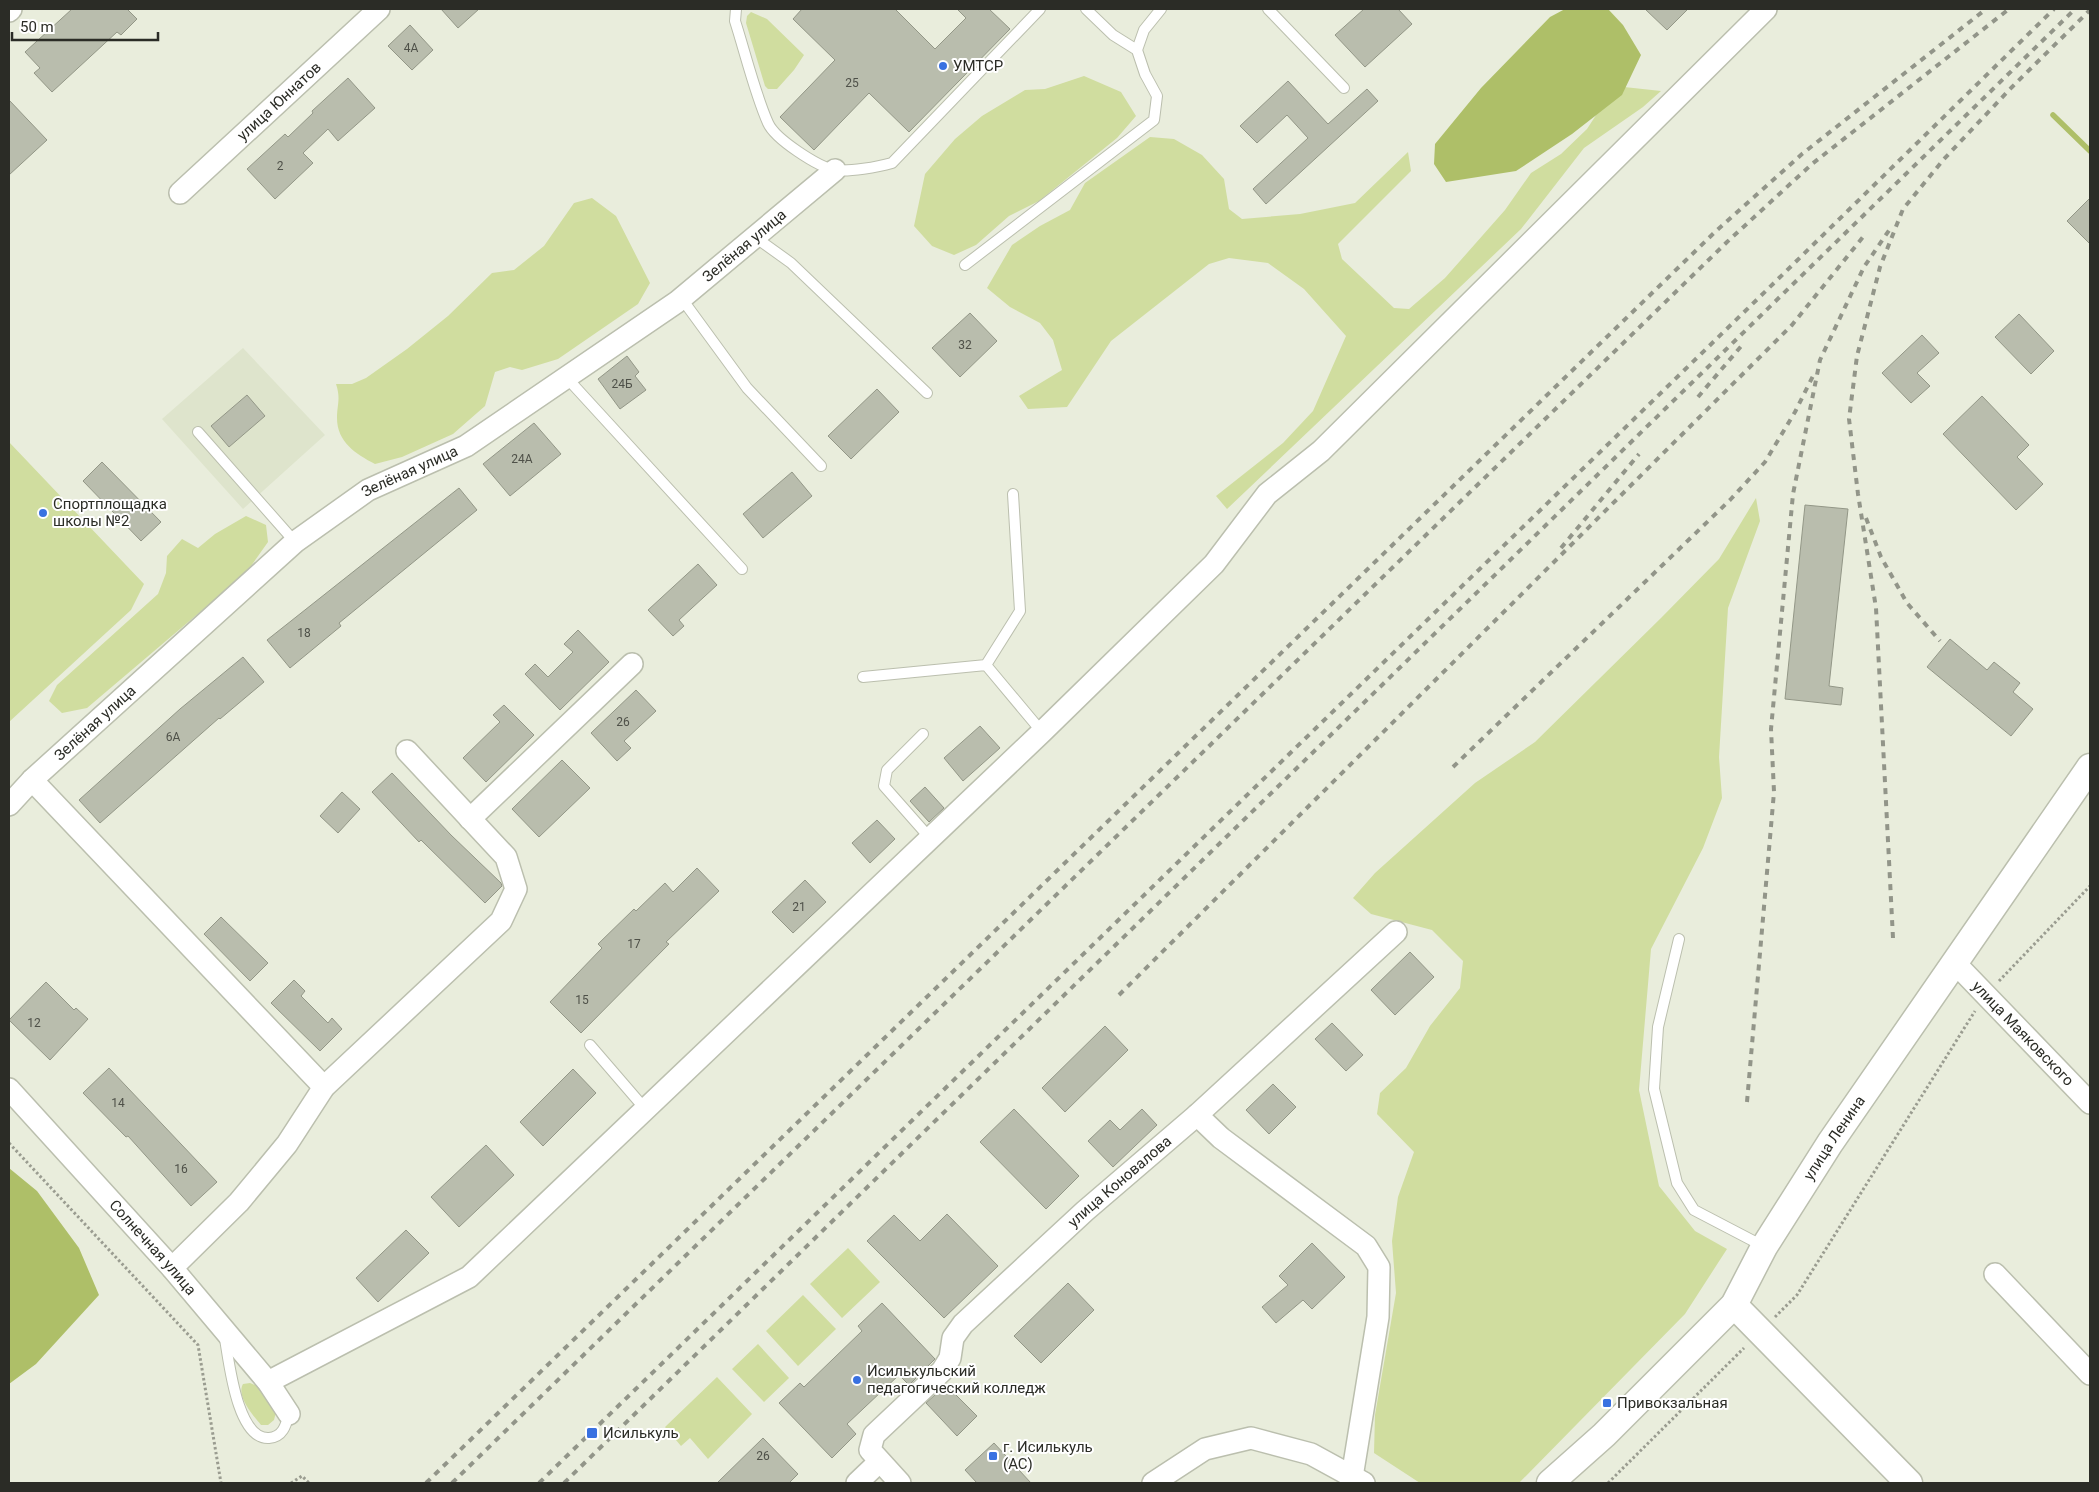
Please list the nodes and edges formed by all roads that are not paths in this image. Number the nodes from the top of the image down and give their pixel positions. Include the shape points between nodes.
1 (379, 9) edge
2 (736, 9) edge
3 (1040, 9) edge
4 (1086, 9) edge
5 (1161, 9) edge
6 (1268, 9) edge
7 (1766, 9) edge
8 (1137, 50) junction
9 (1344, 88) dead end
10 (835, 170) junction
11 (180, 193) dead end
12 (755, 237) junction
13 (965, 265) dead end
14 (682, 298) junction
15 (566, 377) junction
16 (928, 393) dead end
17 (198, 432) dead end
18 (821, 466) dead end
19 (1013, 494) dead end
20 (295, 542) junction
21 (742, 568) dead end
22 (632, 664) dead end
23 (986, 665) junction
24 (863, 677) dead end
25 (1042, 732) junction
26 (923, 734) dead end
27 (407, 751) dead end
28 (2087, 778) edge
29 (32, 780) junction
30 (9, 805) edge
31 (470, 819) junction
32 (929, 837) junction
33 (1396, 932) dead end
34 (1679, 939) dead end
35 (1955, 963) junction
36 (590, 1045) dead end
37 (324, 1087) junction
38 (9, 1089) edge
39 (2090, 1103) edge
40 (646, 1110) junction
41 (1197, 1115) junction
42 (1764, 1247) junction
43 (172, 1268) junction
44 (1995, 1274) dead end
45 (1734, 1305) junction
46 (223, 1330) junction
47 (2090, 1374) edge
48 (268, 1382) junction
49 (289, 1414) joint
50 (874, 1456) junction
51 (1358, 1480) edge
52 (857, 1483) edge
53 (900, 1483) edge
54 (1153, 1483) edge
55 (1550, 1483) edge
56 (1910, 1483) edge

1 - 11 street, улица Юннатов
2 - 10 lane via 735,21 768,124 781,140 801,154
3 - 10 lane via 892,163
4 - 8 lane via 1113,35
5 - 8 lane via 1144,30
6 - 9 lane
7 - 25 street via 1322,451 1267,494 1214,564
8 - 13 lane via 1157,96 1154,120
10 - 12 street, Зелёная улица
12 - 14 street, Зелёная улица
12 - 16 lane via 791,263
14 - 15 street, Зелёная улица
14 - 18 lane via 747,388
15 - 20 street, Зелёная улица via 466,446 368,490
15 - 21 lane
17 - 20 lane
19 - 23 lane via 1020,611
20 - 29 street, Зелёная улица
22 - 31 street
23 - 24 lane
23 - 25 lane
25 - 32 street
26 - 32 lane via 887,770 884,786
27 - 31 street
28 - 35 street, улица Ленина
29 - 30 street, Зелёная улица
29 - 37 street
31 - 37 street via 506,857 516,889 501,921
32 - 40 street
33 - 41 street, улица Коновалова
34 - 42 lane via 1658,1027 1654,1089 1677,1183 1694,1210
35 - 39 street, улица Маяковского
35 - 42 street, улица Ленина via 1830,1143
36 - 40 lane
37 - 43 street via 287,1144 239,1202
38 - 43 street, Солнечная улица
40 - 48 street via 468,1277
41 - 50 street, улица Коновалова via 1085,1211 963,1324 953,1338 950,1358 942,1370 874,1435
41 - 51 street via 1221,1138 1366,1246 1378,1267 1378,1317
42 - 45 street, улица Ленина
43 - 46 street, Солнечная улица
44 - 47 street
45 - 55 street, улица Ленина via 1604,1435
45 - 56 street
46 - 48 street, Солнечная улица
46 - 49 lane via 239,1409 248,1426 256,1435 268,1438 280,1435
48 - 49 street, Солнечная улица
50 - 52 street, улица Коновалова
50 - 53 street
51 - 54 street via 1311,1454 1251,1438 1205,1449

